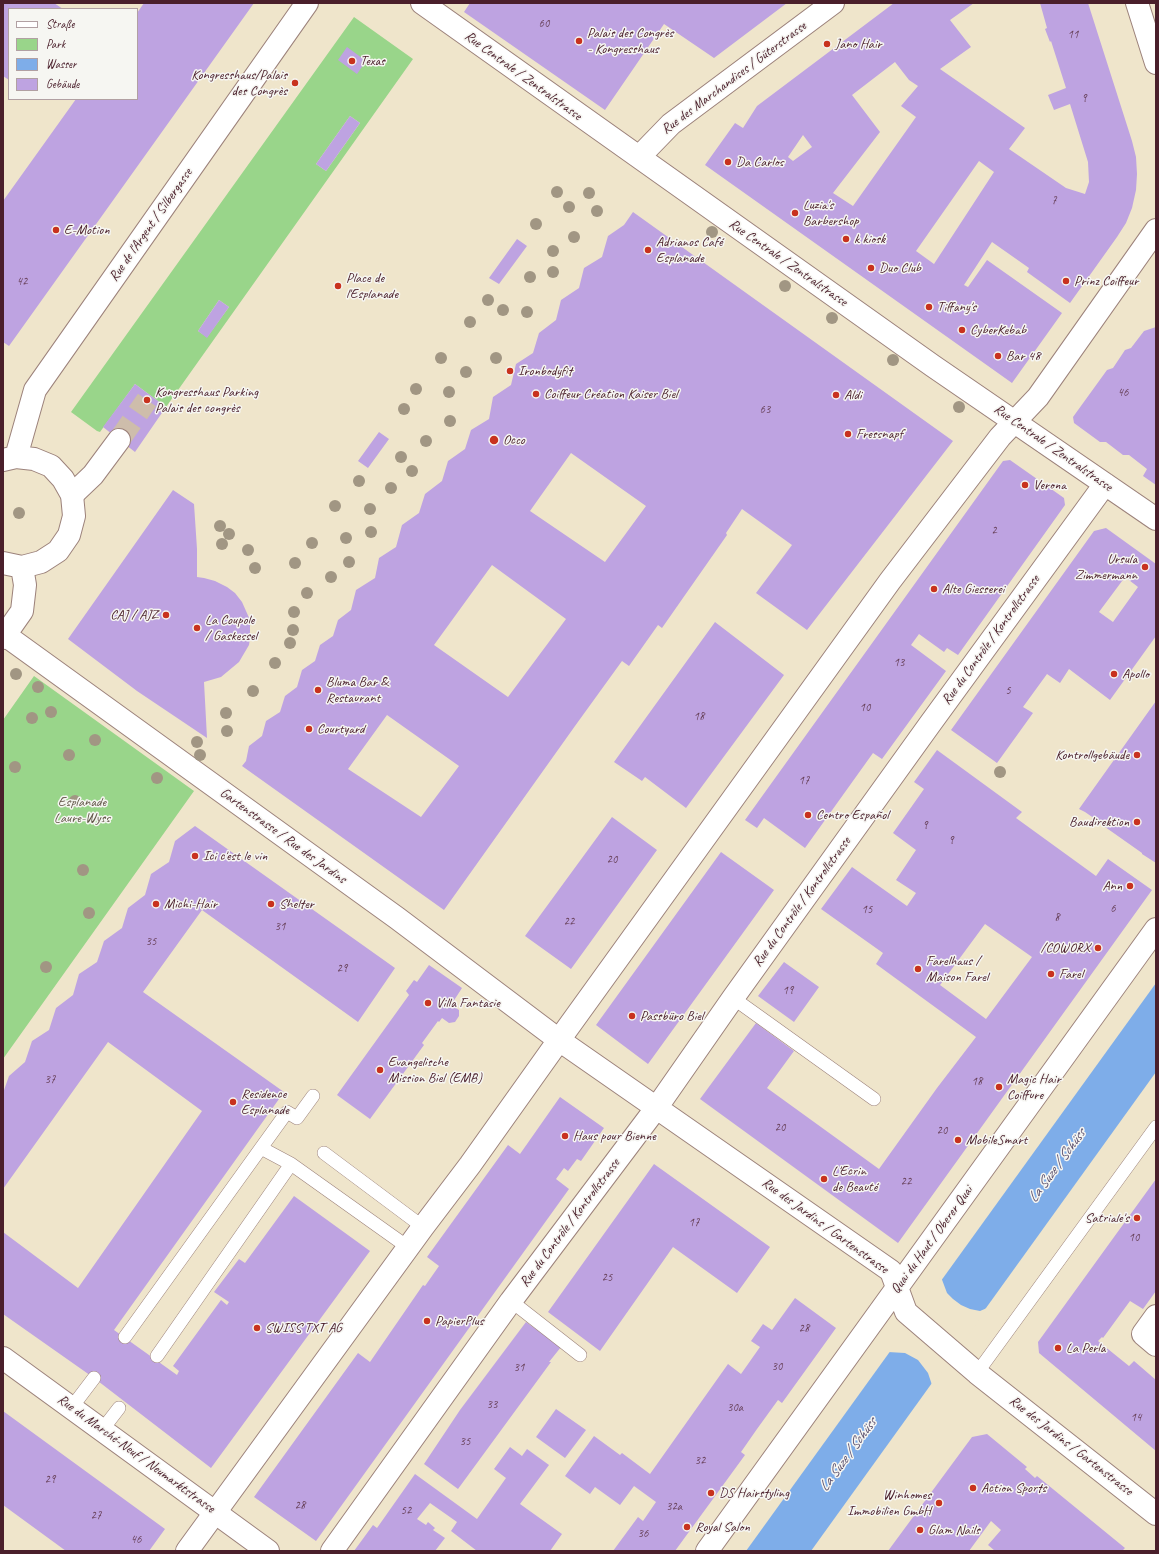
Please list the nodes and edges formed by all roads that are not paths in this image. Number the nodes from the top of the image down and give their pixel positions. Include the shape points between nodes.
1 (307, 3) edge
2 (422, 3) edge
3 (833, 3) edge
4 (1137, 3) edge
5 (1156, 63) edge
6 (639, 157) junction
7 (1156, 230) edge
8 (1015, 421) junction
9 (119, 440) tunnel mouth
10 (10, 458) edge
11 (1105, 484) junction
12 (72, 495) junction
13 (1156, 520) edge
14 (13, 565) edge
15 (4, 636) edge
16 (1156, 929) edge
17 (733, 998) junction
18 (559, 1040) junction
19 (313, 1096) dead end
20 (874, 1099) dead end
21 (657, 1107) junction
22 (1155, 1132) edge
23 (261, 1148) junction
24 (324, 1153) dead end
25 (291, 1164) junction
26 (423, 1227) junction
27 (409, 1248) junction
28 (897, 1288) junction
29 (511, 1302) junction
30 (1156, 1316) edge
31 (125, 1337) dead end
32 (1156, 1345) edge
33 (580, 1355) dead end
34 (157, 1356) dead end
35 (3, 1358) edge
36 (977, 1373) junction
37 (94, 1378) dead end
38 (72, 1407) junction
39 (119, 1408) dead end
40 (102, 1430) junction
41 (216, 1512) junction
42 (1156, 1514) edge
43 (187, 1551) edge
44 (268, 1551) edge
45 (332, 1551) edge
46 (707, 1551) edge

1 - 10 street, Rue de l'Argent / Silbergasse via 35,390
2 - 6 street, Rue Centrale / Zentralstrasse
3 - 6 street, Rue des Marchandises / Güterstrasse via 671,124
4 - 5 street
6 - 8 street, Rue Centrale / Zentralstrasse via 933,366
7 - 8 street via 1038,397
8 - 11 street, Rue Centrale / Zentralstrasse
8 - 18 street via 890,581
9 - 12 street via 93,476
10 - 12 street, Rue de l'Argent / Silbergasse via 34,459 50,466 63,479
11 - 13 street, Rue Centrale / Zentralstrasse
11 - 17 street, Rue du Contrôle / Kontrollstrasse
12 - 14 street, Rue de l'Argent / Silbergasse via 74,516 69,535 58,551 41,562
14 - 15 street, Rue de l'Argent / Silbergasse via 25,585 22,611
15 - 18 street, Gartenstrasse / Rue des Jardins via 384,909
16 - 28 street, Quai du Haut / Oberer Quai
17 - 20 lane
17 - 21 street, Rue du Contrôle / Kontrollstrasse
18 - 21 street, Rue des Jardins / Gartenstrasse
18 - 26 street via 470,1166
19 - 23 lane via 297,1118 287,1112
21 - 28 street, Rue des Jardins / Gartenstrasse via 890,1271
21 - 29 street, Rue du Contrôle / Kontrollstrasse
22 - 36 lane
23 - 25 lane
23 - 31 lane
24 - 26 lane
25 - 27 lane
25 - 34 lane
26 - 27 street
27 - 41 street
28 - 36 street, Rue des Jardins / Gartenstrasse via 906,1312
28 - 46 street, Quai du Haut / Oberer Quai
29 - 33 lane, Rue du Contrôle / Kontrollstrasse
29 - 45 street, Rue du Contrôle / Kontrollstrasse
30 - 32 street via 1143,1334
35 - 38 street, Rue du Marché-Neuf / Neumarktstrasse
36 - 42 street, Rue des Jardins / Gartenstrasse
37 - 38 lane
38 - 40 street, Rue du Marché-Neuf / Neumarktstrasse
39 - 40 lane
40 - 41 street, Rue du Marché-Neuf / Neumarktstrasse
41 - 43 street
41 - 44 street, Rue du Marché-Neuf / Neumarktstrasse

